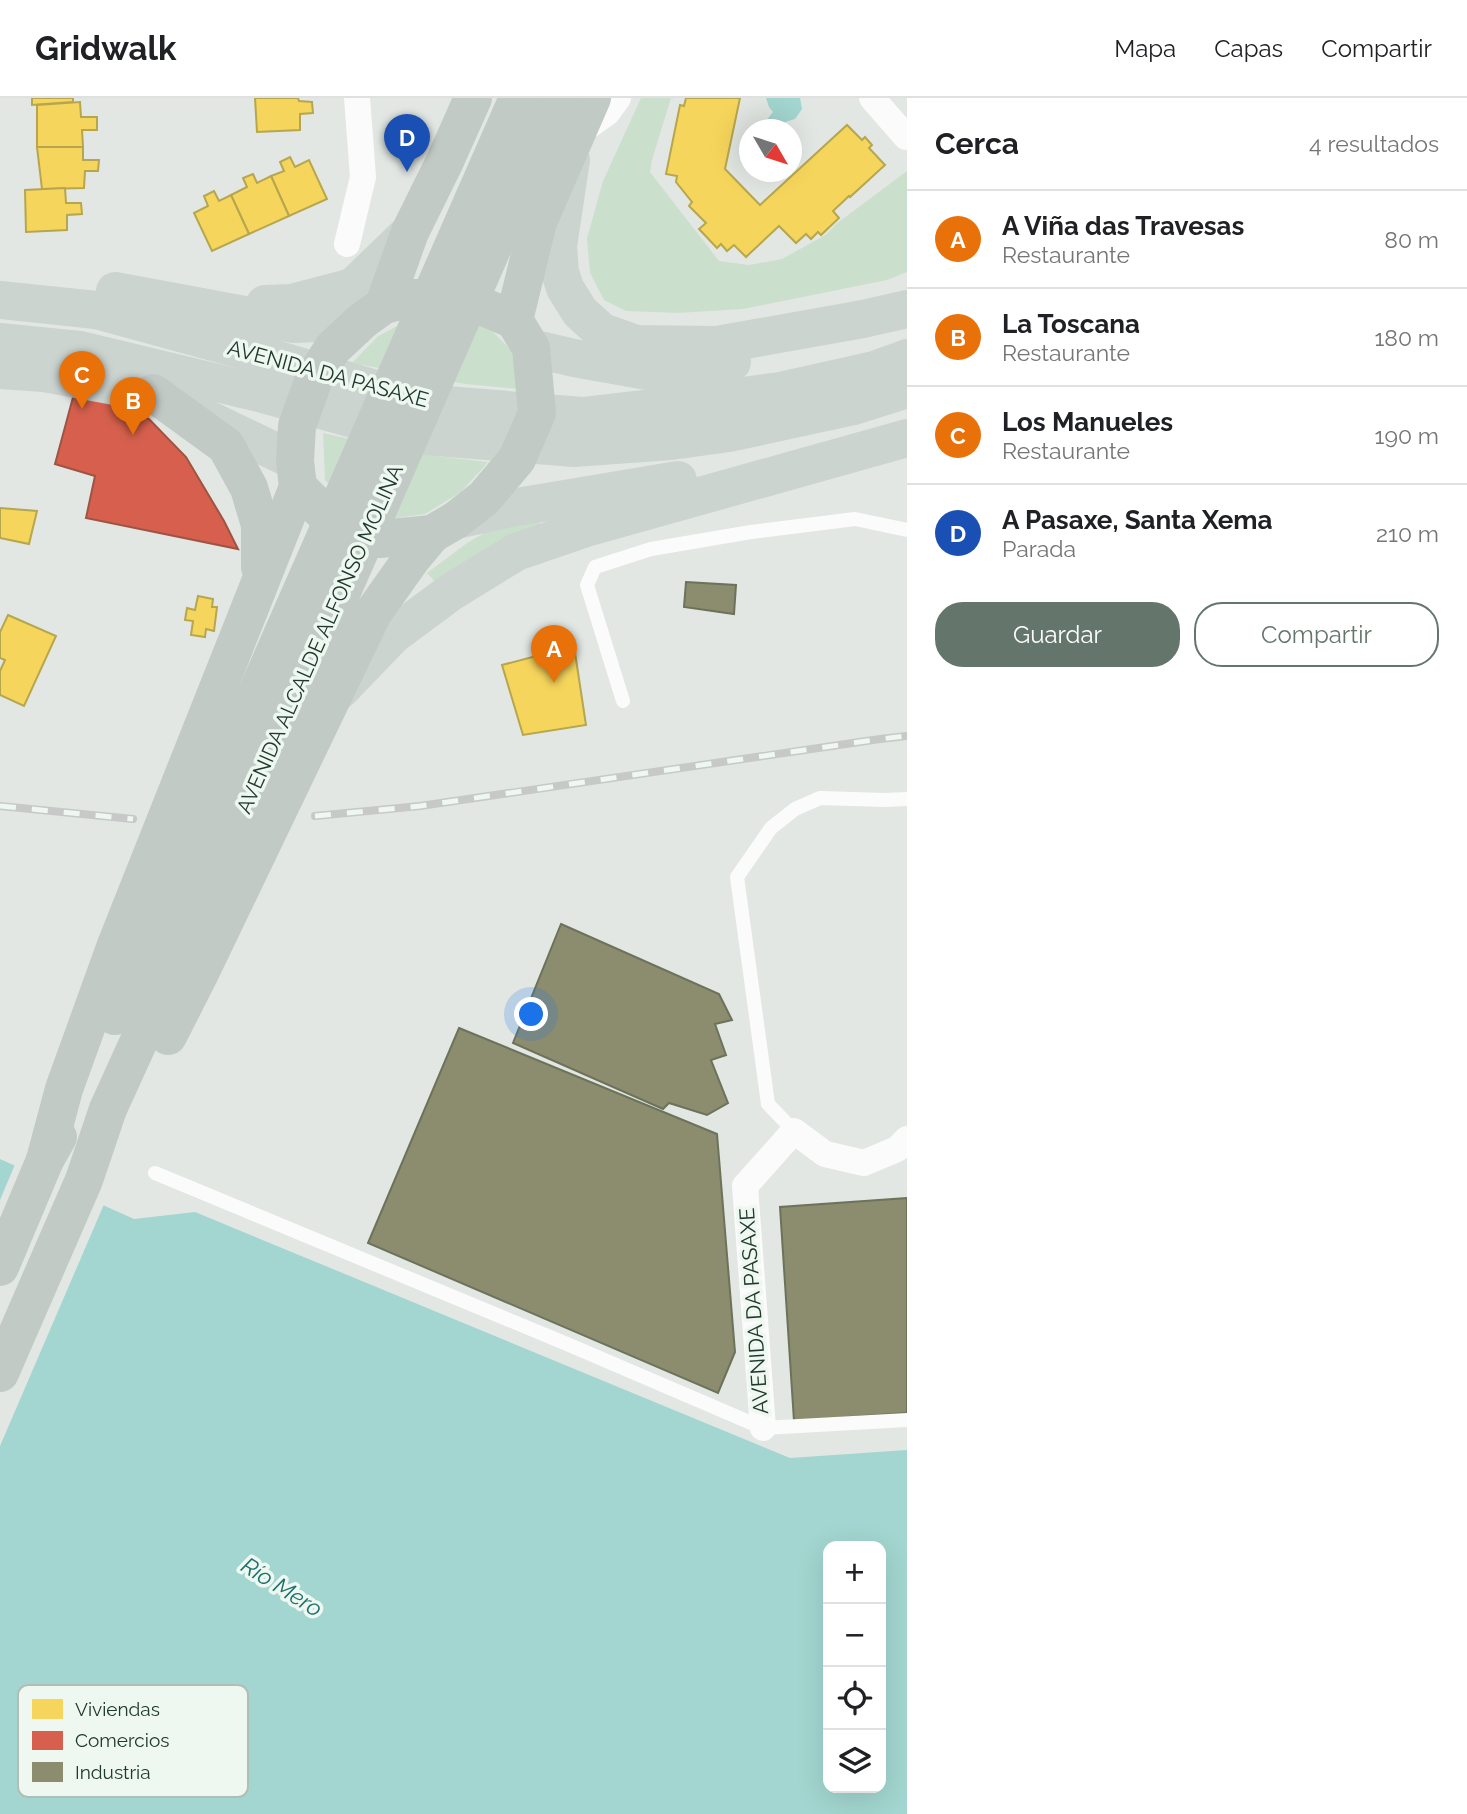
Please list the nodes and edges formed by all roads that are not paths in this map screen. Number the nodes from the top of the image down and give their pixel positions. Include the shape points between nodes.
1 (357, 98) edge
2 (473, 98) edge
3 (518, 98) edge
4 (558, 98) edge
5 (592, 98) edge
6 (618, 98) edge
7 (872, 98) edge
8 (575, 136) junction
9 (906, 137) edge
10 (410, 232) junction
11 (347, 244) dead end
12 (0, 276) edge
13 (0, 300) edge
14 (195, 307) junction
15 (907, 309) edge
16 (373, 313) junction
17 (907, 319) edge
18 (523, 334) junction
19 (0, 342) edge
20 (907, 358) edge
21 (0, 370) edge
22 (907, 389) edge
23 (153, 393) junction
24 (907, 438) edge
25 (296, 458) junction
26 (810, 465) junction
27 (457, 517) junction
28 (907, 530) edge
29 (260, 583) junction
30 (623, 701) dead end
31 (330, 702) junction
32 (907, 799) edge
33 (885, 800) junction
34 (907, 809) edge
35 (794, 1131) junction
36 (907, 1139) edge
37 (45, 1160) junction
38 (155, 1173) dead end
39 (84, 1180) junction
40 (0, 1267) edge
41 (0, 1373) edge
42 (907, 1420) edge
43 (763, 1427) junction

1 - 11 street via 363,177
2 - 10 highway
3 - 37 highway, AVENIDA ALCALDE ALFONSO MOLINA via 77,1102
4 - 39 highway, AVENIDA ALCALDE ALFONSO MOLINA via 310,665 108,1109
5 - 8 highway
6 - 8 street via 607,113
7 - 9 street
8 - 15 main road via 558,246 560,272 580,313 602,332 636,344 717,345
8 - 18 highway via 538,222
10 - 14 main road via 353,287 292,303
10 - 16 highway
12 - 14 main road
13 - 20 main road, AVENIDA DA PASAXE via 96,310 422,403 582,416 780,390 874,370
14 - 16 main road via 294,324
16 - 18 highway via 412,298 463,298
16 - 25 highway via 333,348 315,376
17 - 18 main road via 851,342 664,374 574,358
18 - 27 highway via 537,413 517,460
19 - 22 main road, AVENIDA DA PASAXE via 80,350 411,435 574,448 729,433 855,406
21 - 23 main road via 44,373
23 - 25 main road
23 - 29 highway via 226,446 238,467 260,525
24 - 26 main road
25 - 27 highway via 323,512 348,529 380,539
25 - 29 highway
26 - 27 main road via 715,474
26 - 31 main road via 516,552 450,592 393,635
27 - 31 highway via 412,558 373,613
28 - 30 lane via 855,519 751,531 651,549 595,567 587,585
29 - 37 highway via 116,945 64,1089
31 - 39 highway via 199,975 124,1118
32 - 33 lane
33 - 34 lane
33 - 35 lane via 820,798 795,809 771,828 737,877 768,1104
35 - 36 street via 825,1154 864,1163 897,1149
35 - 43 street, AVENIDA DA PASAXE via 744,1186
37 - 40 highway
38 - 43 lane
39 - 41 highway
42 - 43 lane

